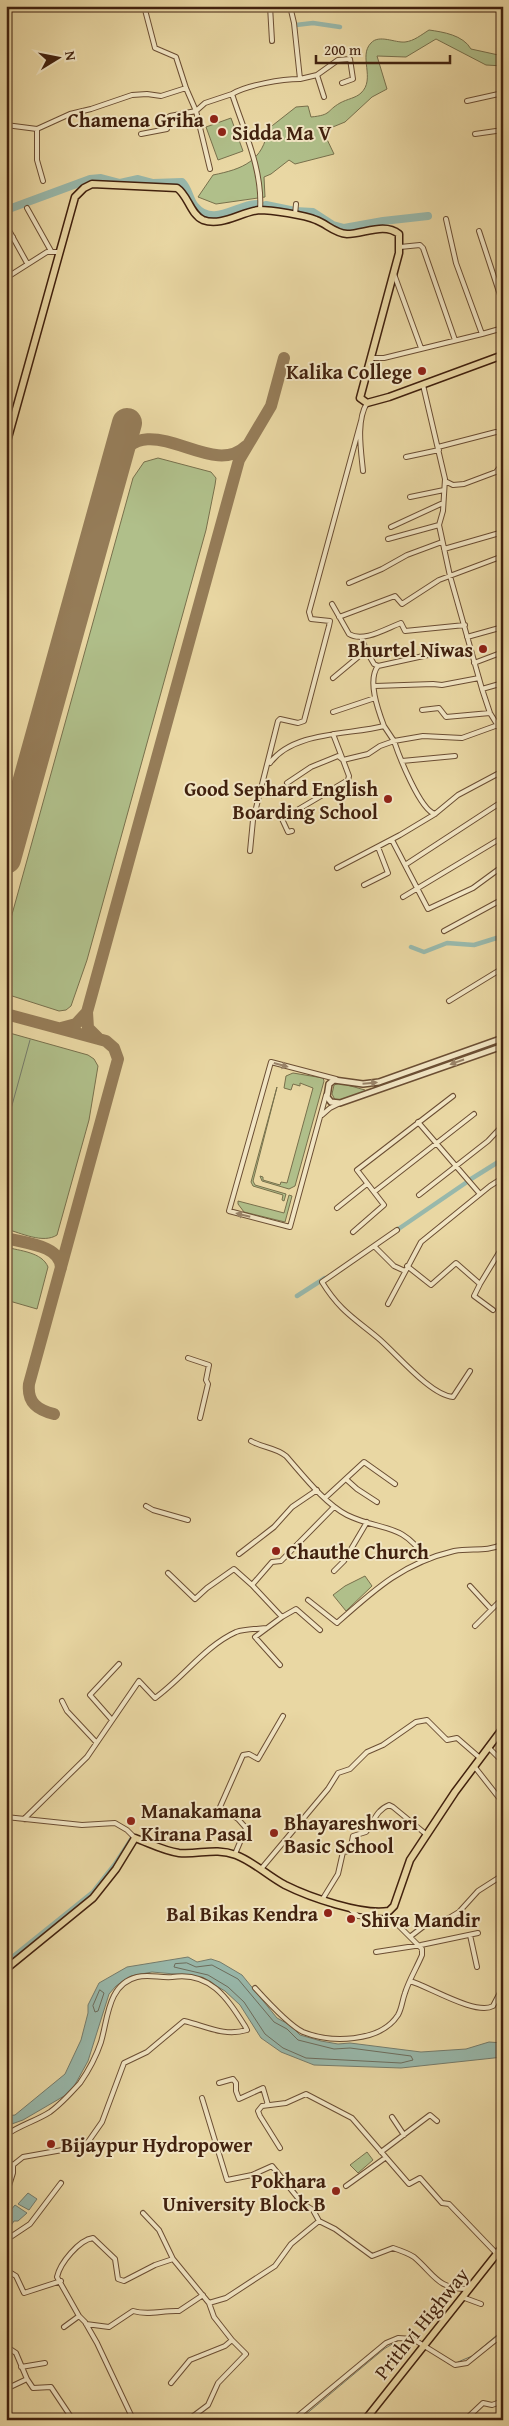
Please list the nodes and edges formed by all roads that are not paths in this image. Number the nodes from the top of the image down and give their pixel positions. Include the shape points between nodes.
1 (144, 6) edge
2 (270, 6) edge
3 (290, 6) edge
4 (272, 41) dead end
5 (317, 75) junction
6 (300, 79) junction
7 (342, 83) dead end
8 (186, 88) junction
9 (503, 93) edge
10 (232, 94) junction
11 (324, 98) dead end
12 (467, 101) dead end
13 (196, 111) junction
14 (6, 125) edge
15 (37, 129) junction
16 (503, 130) edge
17 (141, 134) dead end
18 (475, 134) dead end
19 (210, 169) dead end
20 (43, 181) dead end
21 (296, 204) dead end
22 (27, 208) dead end
23 (260, 210) junction
24 (294, 215) junction
25 (446, 219) dead end
26 (6, 225) edge
27 (479, 231) dead end
28 (13, 237) junction
29 (6, 241) edge
30 (400, 247) junction
31 (54, 252) junction
32 (28, 263) junction
33 (394, 272) junction
34 (6, 278) edge
35 (503, 304) edge
36 (503, 328) edge
37 (482, 334) junction
38 (455, 340) junction
39 (420, 348) junction
40 (503, 355) edge
41 (371, 358) junction
42 (423, 385) junction
43 (367, 403) junction
44 (361, 421) junction
45 (496, 432) dead end
46 (6, 445) edge
47 (438, 448) junction
48 (406, 457) dead end
49 (503, 463) edge
50 (362, 471) dead end
51 (445, 481) junction
52 (444, 490) junction
53 (410, 497) dead end
54 (443, 503) junction
55 (439, 526) junction
56 (391, 527) dead end
57 (503, 532) edge
58 (388, 539) dead end
59 (442, 542) junction
60 (444, 549) junction
61 (503, 556) edge
62 (450, 576) junction
63 (349, 583) dead end
64 (332, 604) dead end
65 (339, 617) junction
66 (465, 625) junction
67 (503, 627) edge
68 (361, 637) junction
69 (467, 637) junction
70 (470, 650) junction
71 (368, 652) junction
72 (503, 652) edge
73 (474, 663) junction
74 (378, 666) junction
75 (333, 678) dead end
76 (478, 678) junction
77 (503, 683) edge
78 (375, 686) junction
79 (482, 689) junction
80 (375, 698) junction
81 (422, 710) dead end
82 (333, 712) dead end
83 (490, 713) junction
84 (503, 720) edge
85 (497, 724) junction
86 (384, 726) junction
87 (333, 734) junction
88 (503, 734) edge
89 (394, 741) junction
90 (455, 756) dead end
91 (343, 760) junction
92 (402, 761) junction
93 (270, 762) dead end
94 (503, 771) edge
95 (287, 783) dead end
96 (503, 801) edge
97 (435, 814) junction
98 (292, 831) dead end
99 (503, 836) edge
100 (392, 840) junction
101 (378, 847) junction
102 (250, 851) dead end
103 (405, 865) junction
104 (503, 866) edge
105 (337, 868) dead end
106 (364, 885) dead end
107 (418, 889) junction
108 (403, 897) dead end
109 (503, 900) edge
110 (444, 931) dead end
111 (503, 968) edge
112 (448, 1000) dead end
113 (503, 1038) edge
114 (503, 1046) edge
115 (331, 1078) junction
116 (341, 1080) junction
117 (328, 1089) junction
118 (453, 1096) dead end
119 (340, 1103) junction
120 (474, 1114) dead end
121 (319, 1120) junction
122 (418, 1122) junction
123 (503, 1125) edge
124 (436, 1144) junction
125 (455, 1166) junction
126 (503, 1181) edge
127 (367, 1184) junction
128 (374, 1192) junction
129 (480, 1194) junction
130 (419, 1195) dead end
131 (337, 1208) dead end
132 (398, 1230) dead end
133 (353, 1232) dead end
134 (374, 1246) junction
135 (503, 1246) edge
136 (407, 1266) junction
137 (405, 1271) junction
138 (480, 1284) junction
139 (388, 1304) dead end
140 (493, 1310) dead end
141 (188, 1358) dead end
142 (470, 1372) dead end
143 (200, 1418) dead end
144 (251, 1441) dead end
145 (347, 1480) junction
146 (395, 1484) dead end
147 (317, 1490) junction
148 (325, 1498) junction
149 (377, 1502) dead end
150 (146, 1506) dead end
151 (334, 1507) junction
152 (188, 1520) dead end
153 (367, 1522) junction
154 (503, 1544) edge
155 (239, 1554) dead end
156 (426, 1559) junction
157 (334, 1571) dead end
158 (168, 1573) dead end
159 (252, 1585) junction
160 (470, 1586) dead end
161 (503, 1598) edge
162 (308, 1600) dead end
163 (491, 1609) junction
164 (282, 1617) junction
165 (475, 1626) dead end
166 (267, 1628) junction
167 (320, 1630) dead end
168 (119, 1664) dead end
169 (280, 1664) dead end
170 (62, 1701) dead end
171 (283, 1716) dead end
172 (112, 1720) junction
173 (503, 1728) edge
174 (96, 1742) junction
175 (488, 1747) junction
176 (480, 1758) junction
177 (503, 1762) edge
178 (474, 1766) junction
179 (503, 1803) edge
180 (6, 1816) edge
181 (24, 1819) junction
182 (427, 1835) junction
183 (135, 1838) junction
184 (235, 1854) junction
185 (261, 1869) junction
186 (503, 1875) edge
187 (322, 1900) junction
188 (349, 1908) junction
189 (478, 1933) dead end
190 (470, 1935) junction
191 (411, 1936) junction
192 (421, 1946) junction
193 (376, 1952) dead end
194 (477, 1967) dead end
195 (6, 1968) edge
196 (410, 1981) junction
197 (255, 1988) dead end
198 (503, 1988) edge
199 (219, 2083) dead end
200 (202, 2098) dead end
201 (268, 2105) junction
202 (392, 2117) dead end
203 (437, 2121) dead end
204 (6, 2135) edge
205 (404, 2135) junction
206 (280, 2148) dead end
207 (381, 2152) junction
208 (385, 2158) junction
209 (6, 2161) edge
210 (12, 2165) junction
211 (60, 2183) dead end
212 (346, 2186) dead end
213 (6, 2195) edge
214 (143, 2213) dead end
215 (319, 2221) junction
216 (6, 2240) edge
217 (503, 2246) edge
218 (497, 2254) junction
219 (173, 2260) junction
220 (6, 2270) edge
221 (60, 2281) junction
222 (469, 2289) junction
223 (204, 2295) junction
224 (462, 2297) junction
225 (210, 2303) junction
226 (480, 2304) dead end
227 (79, 2316) junction
228 (86, 2324) junction
229 (64, 2327) dead end
230 (503, 2334) edge
231 (232, 2340) junction
232 (426, 2347) junction
233 (6, 2350) edge
234 (45, 2363) dead end
235 (22, 2367) junction
236 (28, 2379) junction
237 (171, 2383) dead end
238 (6, 2389) edge
239 (503, 2401) edge
240 (131, 2414) junction
241 (73, 2420) edge
242 (125, 2420) edge
243 (135, 2420) edge
244 (188, 2420) edge
245 (293, 2420) edge
246 (365, 2420) edge
247 (465, 2420) edge

1 - 8 street via 155,48 176,57
2 - 4 street
3 - 6 street
5 - 6 street
5 - 7 street via 338,60 350,59 353,79
5 - 11 street
6 - 10 street via 242,88
8 - 13 street
8 - 15 street via 161,96 132,95 70,114
9 - 12 street
10 - 13 street via 205,103
10 - 23 street via 255,160 261,194
13 - 17 street via 170,116 167,129
13 - 19 street
14 - 15 street
15 - 20 street via 37,160
16 - 18 street
21 - 24 street
22 - 31 street
23 - 24 main road
23 - 31 main road via 219,221 204,220 176,188 92,184 75,197
24 - 30 main road via 318,220 346,234 376,229 395,230 399,234
25 - 37 street via 456,263
26 - 28 street
27 - 35 street
28 - 29 street
28 - 32 street
30 - 33 main road
30 - 38 street via 420,245 423,248
31 - 32 street
31 - 46 main road
32 - 34 street
33 - 39 street
33 - 41 main road
36 - 37 street
37 - 38 street
38 - 39 street
39 - 41 street via 384,358
40 - 42 main road
41 - 43 main road via 360,398
42 - 43 main road
42 - 47 street
43 - 44 street
44 - 50 street
44 - 102 street via 309,612 311,619 330,621 330,626 304,722 278,721 253,820
45 - 47 street
47 - 48 street
47 - 51 street
49 - 51 street via 496,472 464,484 453,485
51 - 52 street
52 - 53 street
52 - 54 street
54 - 55 street
54 - 56 street
55 - 58 street
55 - 59 street
57 - 60 street
59 - 60 street
59 - 63 street
60 - 62 street
61 - 62 street
62 - 65 street via 402,604 395,596
62 - 66 street
64 - 65 street
65 - 68 street via 349,634
66 - 68 street via 405,631 401,623
66 - 69 street
67 - 69 street
68 - 71 street
69 - 70 street
70 - 73 street
70 - 74 street
71 - 74 street
71 - 75 street
72 - 73 street
73 - 76 street
74 - 78 street via 374,670
76 - 78 street via 442,686
76 - 79 street
77 - 79 street
78 - 80 street
79 - 83 street
80 - 82 street
80 - 86 street
81 - 83 street via 439,708 446,717
83 - 85 street
84 - 85 street
85 - 88 street
85 - 89 street via 462,738 423,736
86 - 87 street
86 - 89 street
87 - 91 street
87 - 93 street via 305,740
89 - 91 street via 368,754
89 - 92 street
90 - 92 street
91 - 95 street via 338,756 311,767
91 - 98 street via 348,780 282,819 288,832
92 - 97 street via 420,800 430,813
94 - 97 street via 458,795
96 - 103 street
97 - 100 street
99 - 107 street
100 - 101 street
100 - 103 street
101 - 105 street
101 - 106 street via 388,873
103 - 107 street
104 - 107 street via 473,888 428,909
107 - 108 street
109 - 110 street
111 - 112 street
116 -> 113 street via 363,1084 379,1082
114 -> 119 street
115 - 116 street
115 - 117 street
121 -> 115 street via 290,1227 229,1211 270,1062
116 - 117 street via 334,1080
117 - 119 street via 327,1097 331,1102
117 - 121 street
118 - 122 street
119 - 121 street via 327,1110
120 - 124 street
122 - 124 street
122 - 127 street via 357,1170
123 - 125 street
124 - 125 street
124 - 128 street
125 - 129 street
125 - 130 street
126 - 129 street via 501,1179
127 - 128 street
127 - 131 street
128 - 133 street via 384,1205
129 - 136 street via 421,1242
132 - 134 street
134 - 137 street via 394,1266
134 - 142 street via 322,1282 330,1294 355,1322 442,1393 453,1397
135 - 138 street
136 - 137 street
136 - 138 street via 431,1285 456,1263
137 - 139 street
138 - 140 street via 474,1296
141 - 143 street via 209,1366
144 - 147 street via 278,1450
145 - 146 street via 364,1462
145 - 148 street
145 - 149 street
147 - 148 street
147 - 155 street
148 - 151 street
150 - 152 street
151 - 153 street
151 - 159 street via 282,1561 272,1562
153 - 156 street via 394,1529 411,1540
153 - 157 street via 344,1561
154 - 156 street
156 - 162 street via 378,1587 337,1623
158 - 159 street via 195,1599 234,1569
159 - 164 street
160 - 163 street
161 - 163 street
163 - 165 street
164 - 166 street
164 - 167 street via 296,1609
166 - 169 street via 255,1637
166 - 172 street via 237,1632 216,1645 155,1698 139,1681
168 - 172 street via 90,1696
170 - 174 street via 66,1712
171 - 184 street via 258,1759 249,1754 243,1755 220,1807 246,1828
172 - 174 street
173 - 175 main road
174 - 181 street via 87,1757
175 - 176 main road
175 - 177 street
176 - 178 main road
176 - 185 street via 457,1738 447,1740 427,1720 416,1722 338,1773
178 - 179 street
178 - 182 main road
180 - 181 street
181 - 183 street via 115,1823
182 - 187 street via 393,1807 385,1806 366,1832 353,1836 350,1851 343,1852 338,1874
182 - 188 main road via 410,1860 394,1906 384,1912
183 - 184 main road via 173,1852 210,1850
183 - 195 main road via 93,1898
184 - 185 main road
185 - 187 main road via 286,1885
186 - 191 street via 478,1891 459,1912 424,1926
187 - 188 main road
188 - 191 street via 358,1916 393,1920
189 - 190 street
190 - 192 street
190 - 194 street
191 - 192 street
192 - 193 street
192 - 196 street via 422,1955
196 - 197 street via 397,2016 379,2031 356,2038 320,2036 301,2031
196 - 198 street via 465,2005 485,2009 493,2006
199 - 201 street via 233,2079 239,2099 263,2088
200 - 215 street via 227,2180 252,2175 272,2166 302,2203 314,2210
201 - 206 street via 258,2110
201 - 207 street via 286,2103 306,2094 352,2118
202 - 205 street
203 - 205 street via 430,2115
204 - 210 street via 49,2112 80,2082 95,2057 116,1991 138,1976 205,1981 219,1989 246,2026 247,2030 224,2033 184,2021 147,2052 124,2063 102,2122 88,2142 23,2157
205 - 207 street
207 - 208 street
208 - 212 street
208 - 218 street via 410,2184 420,2178
209 - 210 street
210 - 213 street via 13,2173
211 - 216 street via 30,2224
214 - 219 street via 160,2230
215 - 222 street via 372,2256 392,2248 413,2256 429,2274 452,2289
215 - 225 street via 291,2244 275,2266 226,2298
217 - 218 main road, Prithvi Highway
218 - 222 main road, Prithvi Highway
219 - 221 street via 124,2281 118,2279 115,2259 93,2238 86,2239 58,2273
219 - 223 street
220 - 221 street via 16,2276 22,2292
221 - 227 street
222 - 224 main road, Prithvi Highway
223 - 225 street
223 - 228 street via 179,2311 144,2315 133,2311 109,2327
224 - 226 street
224 - 232 main road, Prithvi Highway
225 - 231 street via 214,2317
227 - 228 street
227 - 229 street
228 - 240 street
230 - 232 street via 466,2364 455,2365
231 - 237 street via 190,2360
231 - 244 street via 246,2354 218,2384 208,2405
232 - 245 street via 420,2341 407,2338 386,2343
232 - 246 main road, Prithvi Highway
233 - 235 street via 16,2353
234 - 235 street
235 - 236 street
236 - 238 street
236 - 241 street via 33,2388 51,2386
239 - 247 street via 492,2405 483,2403
240 - 242 street
240 - 243 street

